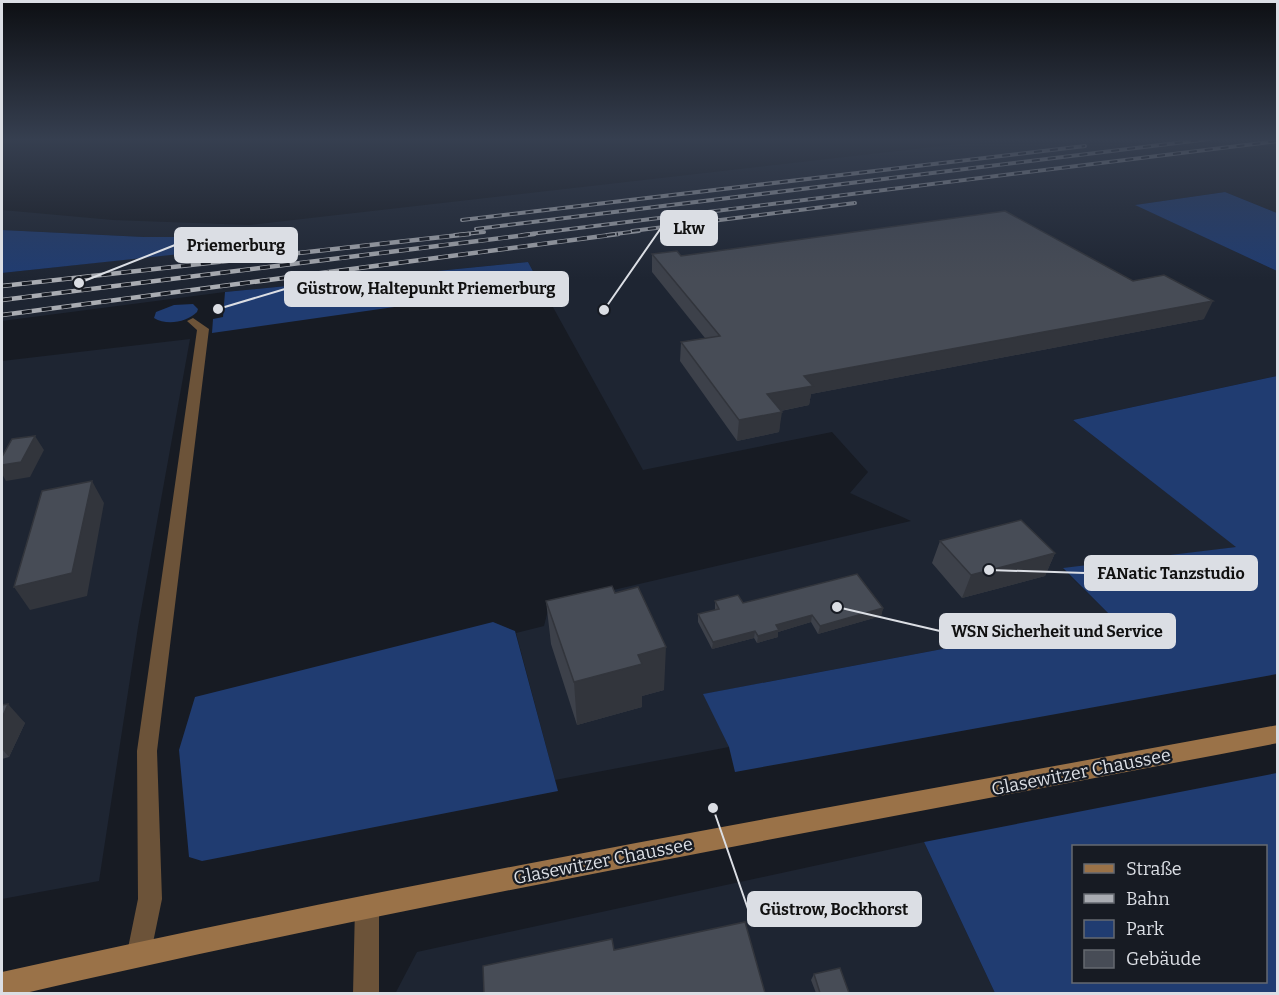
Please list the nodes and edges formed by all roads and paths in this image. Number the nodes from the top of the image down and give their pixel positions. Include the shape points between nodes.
1 (194, 321) dead end
2 (1278, 734) edge
3 (367, 907) junction
4 (140, 953) junction
5 (2, 985) edge
6 (366, 993) edge

1 - 4 street via 203,329 147,751 150,899
2 - 3 main road, Glasewitzer Chaussee
3 - 4 main road, Glasewitzer Chaussee
3 - 6 street
4 - 5 main road, Glasewitzer Chaussee

